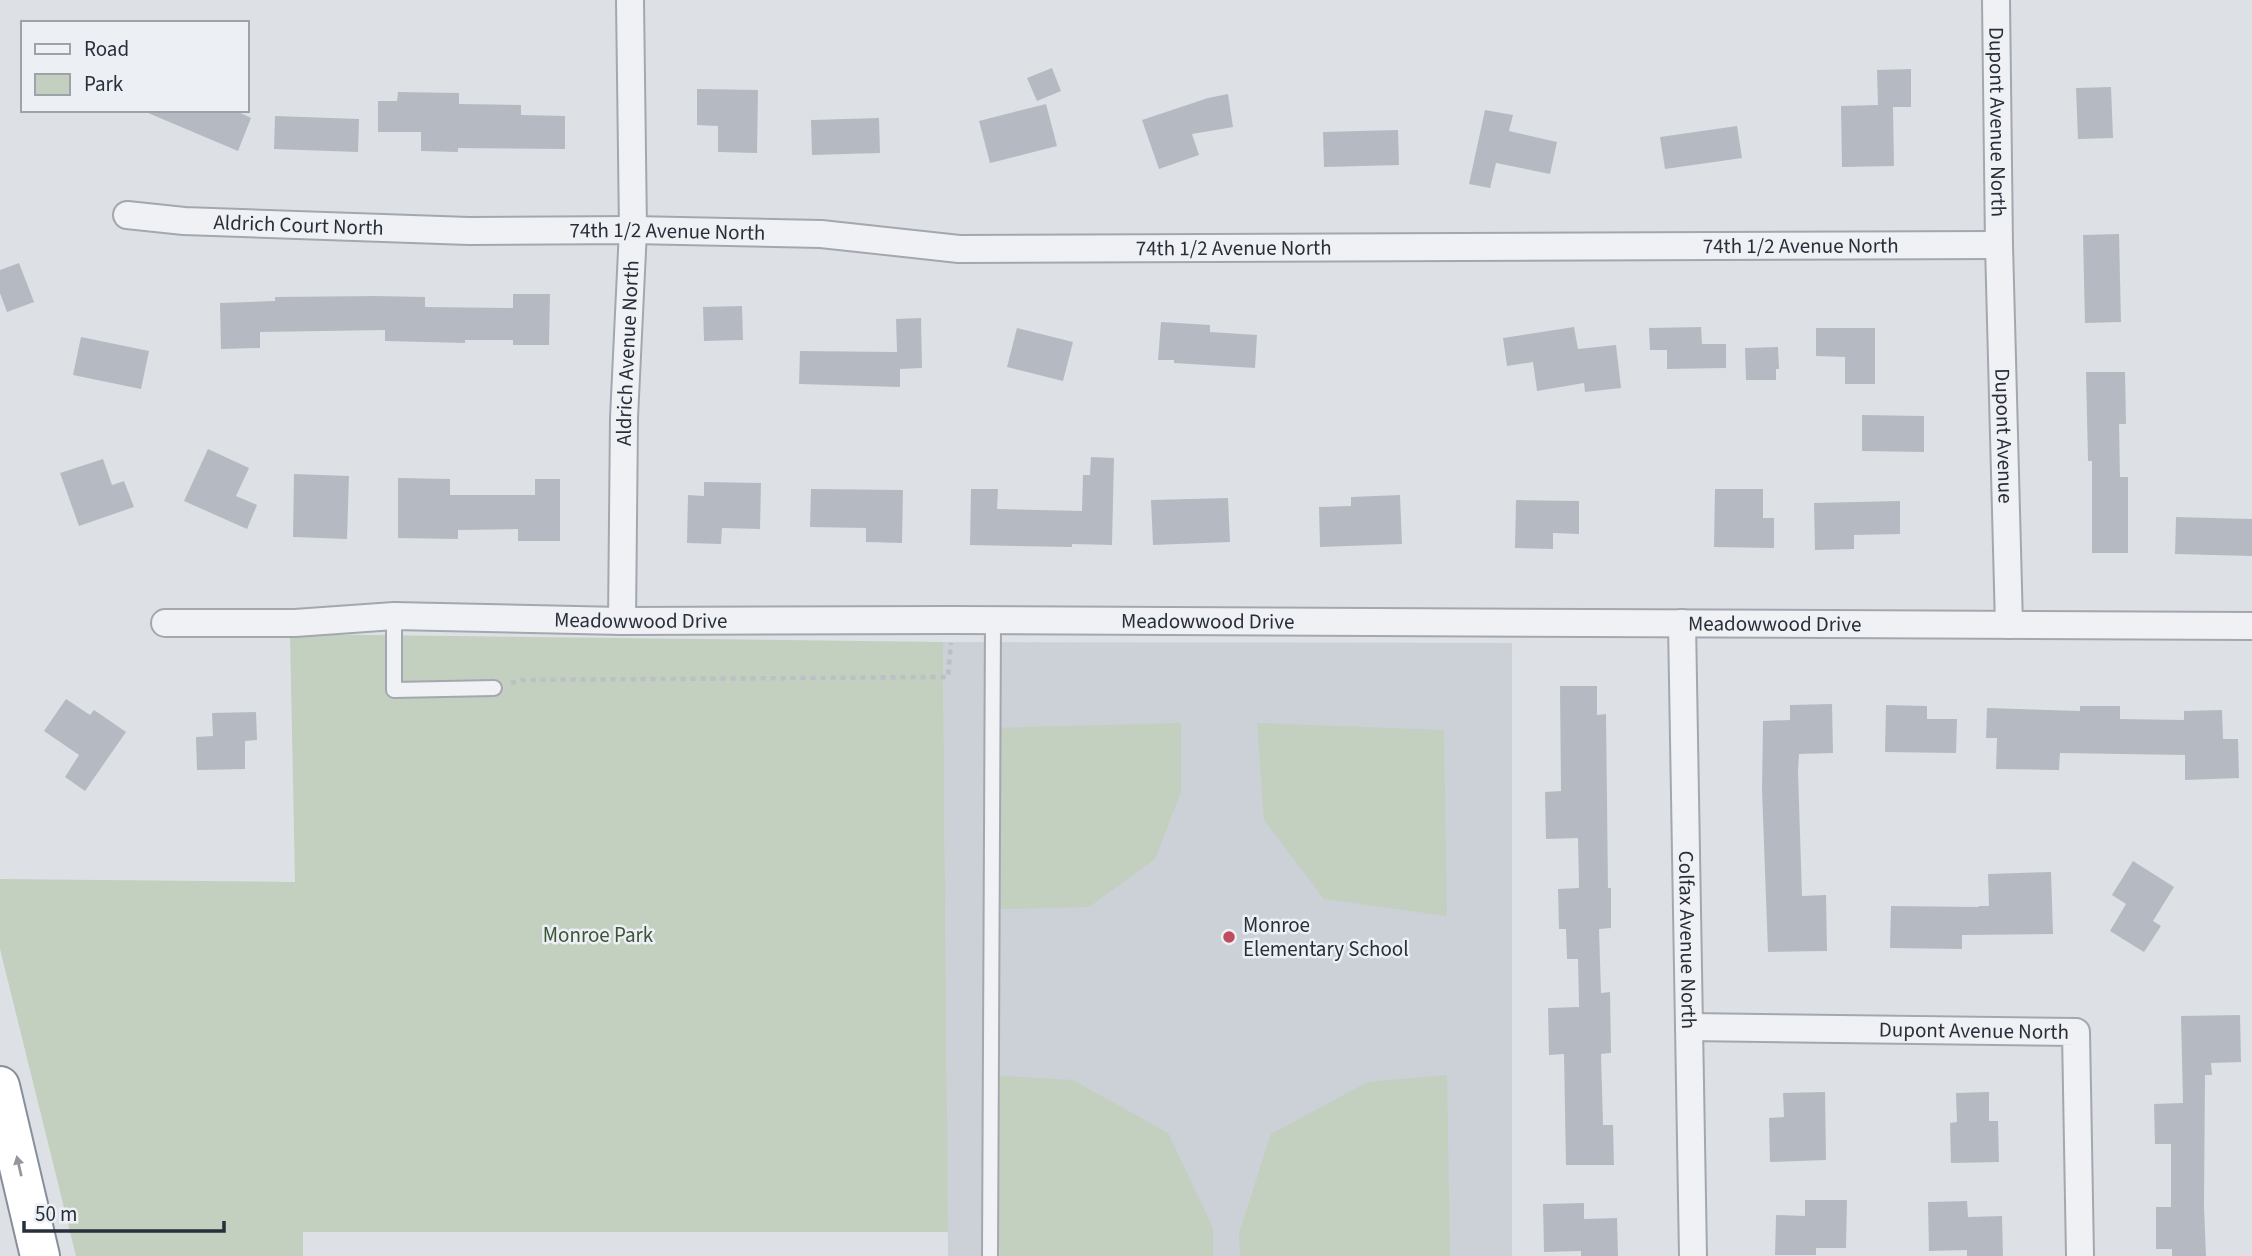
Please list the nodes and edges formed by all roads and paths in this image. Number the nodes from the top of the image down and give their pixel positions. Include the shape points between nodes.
1 (630, 0) edge
2 (1996, 0) edge
3 (127, 215) dead end
4 (469, 230) joint
5 (633, 230) junction
6 (1999, 245) junction
7 (394, 616) junction
8 (952, 620) junction
9 (993, 620) junction
10 (622, 621) junction
11 (165, 623) dead end
12 (1682, 623) junction
13 (2009, 625) junction
14 (2252, 626) edge
15 (494, 688) joint
16 (1689, 1027) junction
17 (0, 1086) edge
18 (40, 1256) edge
19 (990, 1256) edge
20 (1693, 1256) edge
21 (2080, 1256) edge

1 - 5 street, Aldrich Avenue North
2 - 6 street, Dupont Avenue North
3 - 4 street, Aldrich Court North
4 - 5 street, 74th 1/2 Avenue North
5 - 6 street, 74th 1/2 Avenue North via 821,234 959,249
5 - 10 street, Aldrich Avenue North via 624,418
6 - 13 street, Dupont Avenue
7 - 10 street, Meadowwood Drive
7 - 11 street, Meadowwood Drive via 295,623
7 - 15 lane via 394,690
8 - 9 street, Meadowwood Drive
8 - 10 street, Meadowwood Drive
8 - 15 path via 948,677 521,680
9 - 12 street, Meadowwood Drive
9 - 19 lane
12 - 13 street, Meadowwood Drive
12 - 16 street, Colfax Avenue North
13 - 14 street, Meadowwood Drive
16 - 20 street, Colfax Avenue North
16 - 21 street, Dupont Avenue North via 2076,1032
18 -> 17 highway

